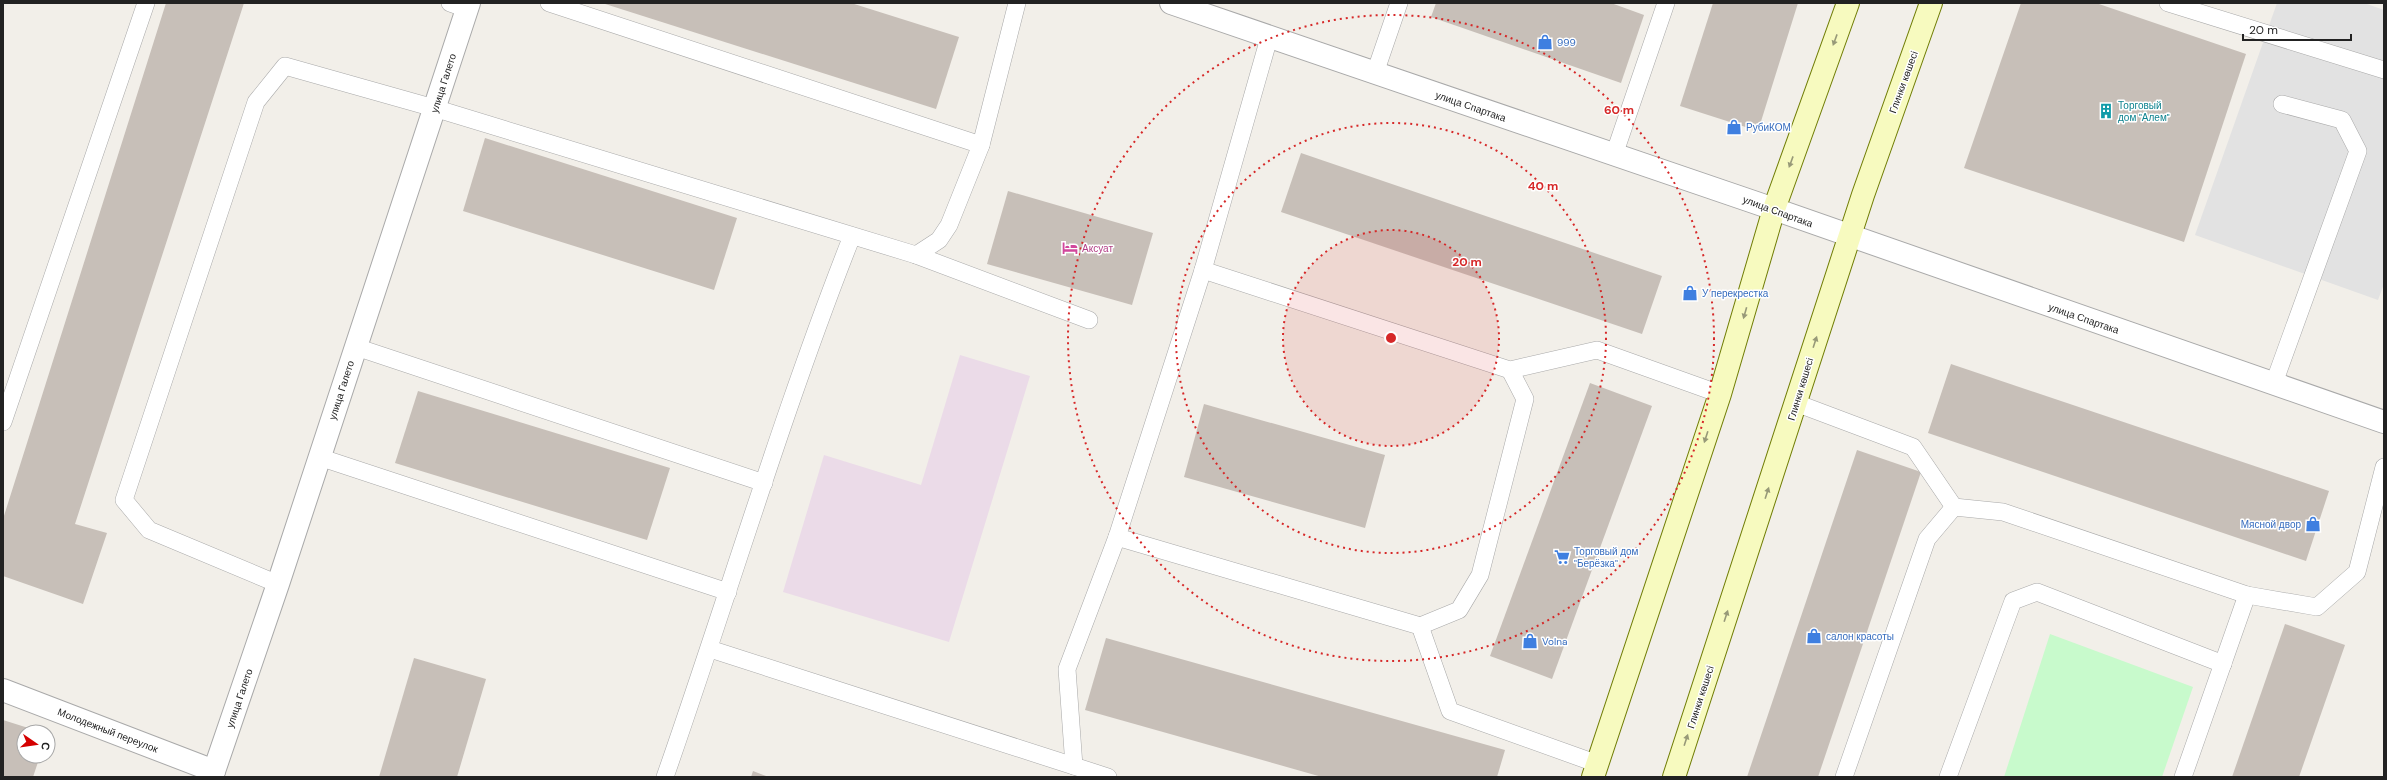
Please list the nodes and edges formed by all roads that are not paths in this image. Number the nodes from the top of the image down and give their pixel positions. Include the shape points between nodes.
1 (146, 3) edge
2 (549, 3) edge
3 (1017, 3) edge
4 (1170, 3) edge
5 (1399, 3) edge
6 (1666, 3) edge
7 (1848, 3) edge
8 (1931, 3) edge
9 (2168, 3) edge
10 (462, 5) edge
11 (1269, 38) junction
12 (2384, 70) edge
13 (1375, 73) junction
14 (2282, 104) dead end
15 (434, 108) junction
16 (981, 145) junction
17 (1614, 155) junction
18 (1774, 209) junction
19 (852, 236) junction
20 (1850, 237) junction
21 (916, 255) junction
22 (1203, 270) junction
23 (1089, 320) dead end
24 (356, 347) junction
25 (1510, 370) junction
26 (2274, 383) junction
27 (1720, 394) junction
28 (1796, 403) junction
29 (3, 422) edge
30 (2384, 422) edge
31 (319, 458) junction
32 (2384, 467) edge
33 (764, 484) junction
34 (1954, 507) junction
35 (1117, 537) junction
36 (278, 584) junction
37 (728, 592) junction
38 (2247, 595) junction
39 (1420, 626) junction
40 (710, 649) junction
41 (2223, 664) junction
42 (3, 690) edge
43 (1074, 766) junction
44 (1595, 770) edge
45 (213, 774) edge
46 (665, 777) edge
47 (1108, 777) edge
48 (1674, 777) edge
49 (1844, 777) edge
50 (1948, 777) edge
51 (2183, 777) edge

1 - 29 lane
2 - 16 lane
3 - 16 lane
4 - 11 street, улица Спартака
5 - 13 lane
6 - 17 lane
7 -> 18 main road
8 - 20 main road, Глинки көшесі
9 - 12 lane
10 - 15 street, улица Галето
11 - 13 street, улица Спартака
11 - 22 lane
13 - 17 street, улица Спартака
14 - 26 lane via 2342,120 2358,151
15 - 19 lane
15 - 24 street, улица Галето
15 - 36 lane via 285,66 256,102 124,500 149,530
16 - 21 lane via 950,225 939,240
17 - 18 street, улица Спартака
18 - 20 street, улица Спартака
18 -> 27 main road
19 - 21 lane
19 - 33 lane via 813,333
20 - 26 street, улица Спартака
28 -> 20 main road, Глинки көшесі
21 - 23 lane
22 - 25 lane
22 - 35 lane
24 - 31 street, улица Галето
24 - 33 lane
25 - 27 lane via 1597,350
25 - 39 lane via 1525,399 1480,575 1459,610
26 - 30 street, улица Спартака
27 -> 44 main road
28 - 34 lane via 1913,446
48 -> 28 main road, Глинки көшесі
31 - 36 street, улица Галето
31 - 37 lane
32 - 38 lane via 2357,572 2317,608
33 - 37 lane
34 - 38 lane via 2003,512
34 - 49 lane via 1927,539
35 - 39 lane
35 - 43 lane via 1067,669
36 - 45 street, улица Галето
37 - 40 lane
38 - 41 lane
39 - 44 lane via 1450,711
40 - 43 lane
40 - 46 lane
41 - 50 lane via 2037,592 2013,601
41 - 51 lane
42 - 45 street, Молодежный переулок
43 - 47 lane

